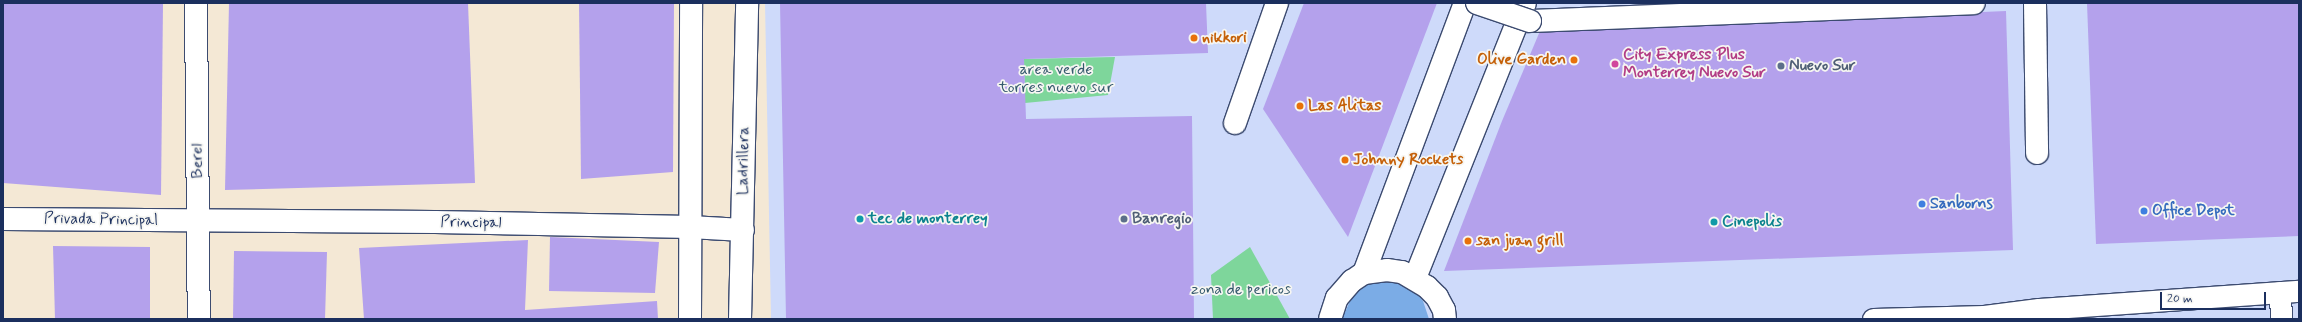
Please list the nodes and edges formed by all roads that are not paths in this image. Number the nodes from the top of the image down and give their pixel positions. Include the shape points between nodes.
1 (196, 3) edge
2 (691, 3) edge
3 (746, 3) edge
4 (1277, 3) edge
5 (1465, 3) edge
6 (1477, 3) edge
7 (1974, 3) edge
8 (2035, 3) edge
9 (1818, 6) edge
10 (1528, 12) edge
11 (1235, 123) dead end
12 (2037, 153) dead end
13 (3, 219) edge
14 (199, 222) junction
15 (690, 227) junction
16 (744, 230) junction
17 (1364, 273) junction
18 (1415, 278) junction
19 (2290, 291) edge
20 (2114, 311) edge
21 (2082, 312) edge
22 (1984, 317) edge
23 (200, 319) edge
24 (690, 319) edge
25 (740, 319) edge
26 (1330, 319) edge
27 (1445, 319) edge
28 (1873, 319) edge
29 (1901, 319) edge
30 (2280, 319) edge

1 - 14 street, Berel
2 - 15 street
3 - 16 street, Ladrillera
4 - 11 street
5 - 17 street
6 - 10 street, bridge
7 - 9 street
8 - 12 street
9 - 10 street
10 - 18 street
13 - 14 street, Privada Principal
14 - 15 street, Principal
14 - 23 street, Berel
15 - 16 street, Principal
15 - 24 street
16 - 25 street, Ladrillera
17 - 18 street via 1388,270 1402,272
17 - 26 street via 1343,289
18 - 27 street via 1437,297 1444,310
19 - 20 lane
19 - 30 lane
20 - 21 lane
21 - 22 lane
22 - 29 lane
28 - 29 lane

